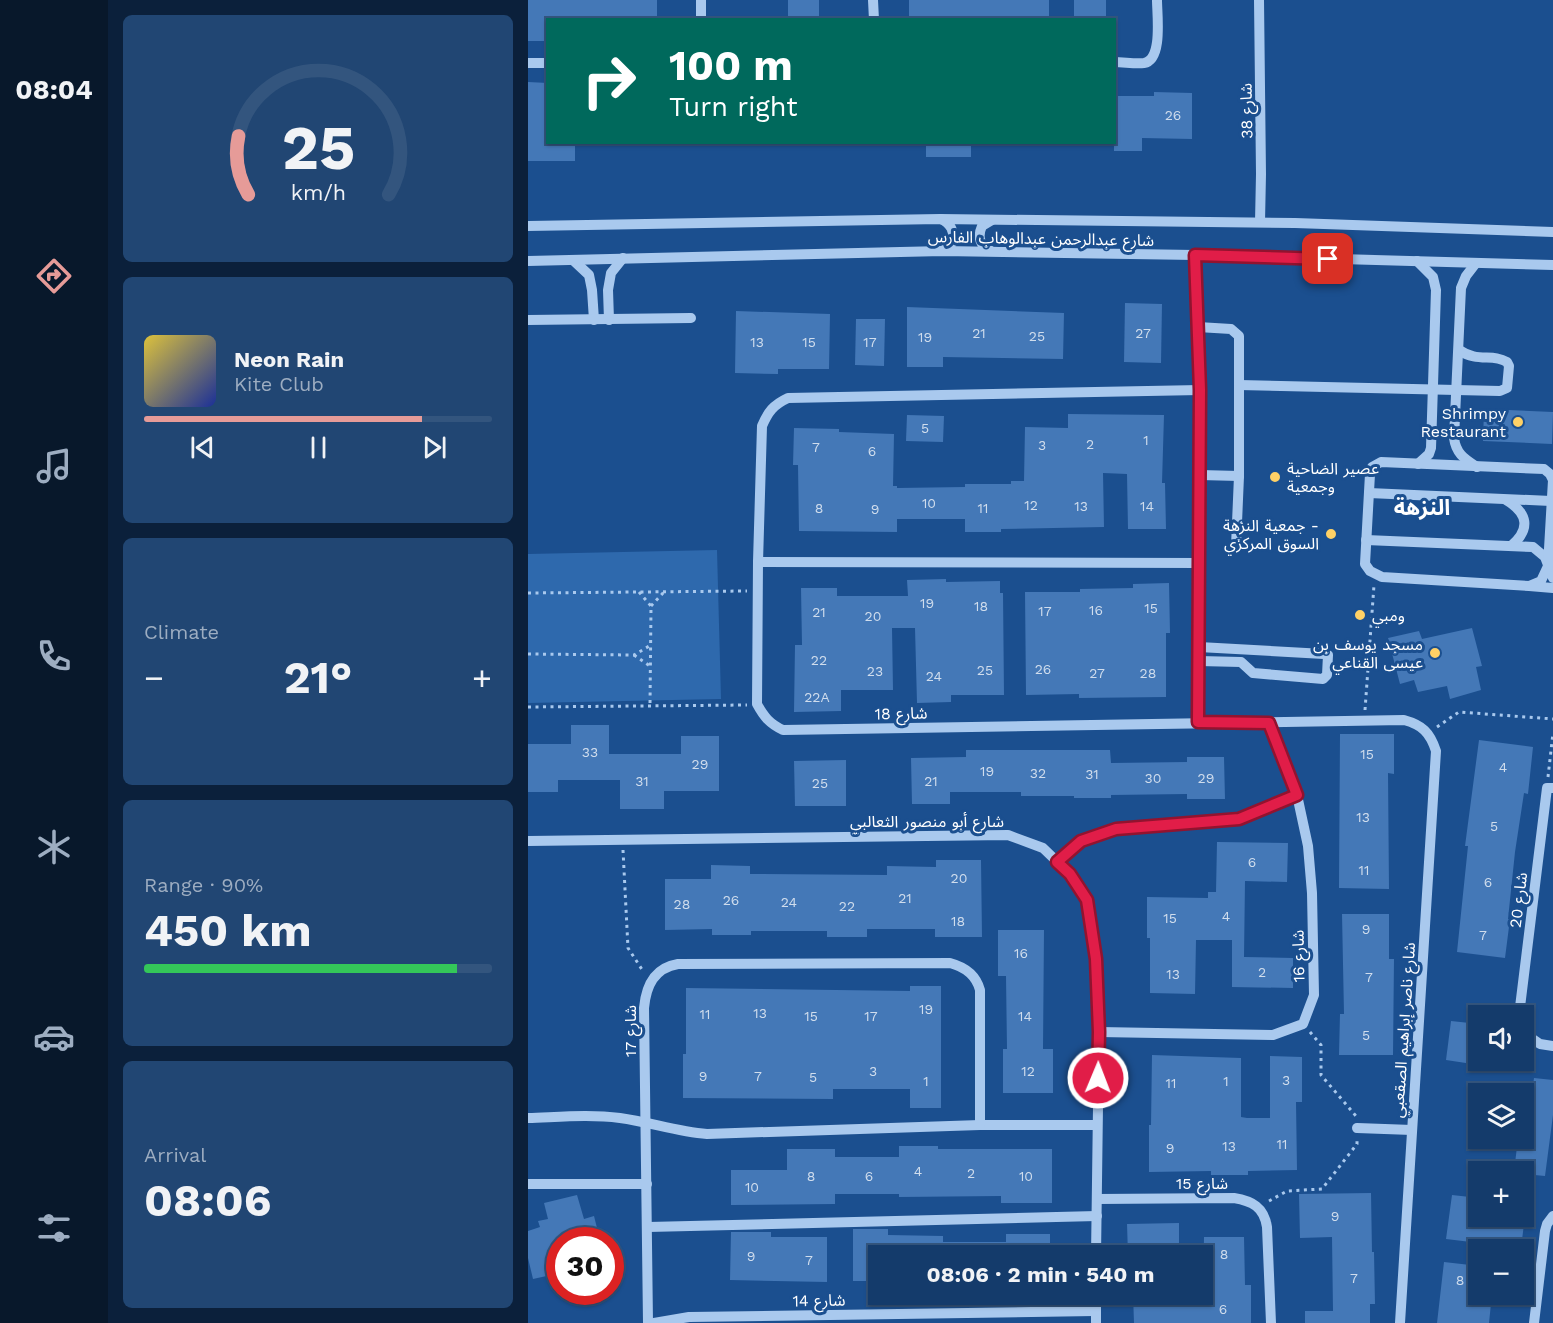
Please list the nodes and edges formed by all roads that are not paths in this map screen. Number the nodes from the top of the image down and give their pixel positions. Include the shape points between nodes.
1 (701, 0) edge
2 (873, 0) edge
3 (1156, 0) edge
4 (1259, 0) edge
5 (701, 18) edge
6 (873, 18) edge
7 (1116, 62) edge
8 (528, 63) edge
9 (546, 63) edge
10 (940, 219) junction
11 (993, 220) junction
12 (1260, 222) junction
13 (528, 225) edge
14 (1553, 231) edge
15 (943, 250) junction
16 (991, 251) junction
17 (1195, 255) junction
18 (623, 258) junction
19 (573, 260) junction
20 (528, 261) edge
21 (1417, 261) junction
22 (1476, 263) junction
23 (1553, 265) edge
24 (691, 318) dead end
25 (528, 320) edge
26 (594, 320) junction
27 (609, 320) junction
28 (1198, 327) junction
29 (1459, 350) junction
30 (1239, 385) junction
31 (1200, 390) junction
32 (1433, 390) junction
33 (1456, 390) junction
34 (1418, 465) junction
35 (1477, 467) junction
36 (1200, 475) junction
37 (1239, 477) junction
38 (1369, 493) junction
39 (1506, 500) junction
40 (1551, 501) junction
41 (1366, 540) junction
42 (1236, 546) dead end
43 (1510, 546) junction
44 (758, 562) junction
45 (1200, 562) junction
46 (1548, 566) junction
47 (1553, 578) edge
48 (1529, 586) junction
49 (1553, 588) edge
50 (1199, 647) junction
51 (1241, 650) junction
52 (1199, 661) junction
53 (1241, 662) junction
54 (1198, 722) junction
55 (1269, 723) junction
56 (1431, 736) joint
57 (1550, 788) edge
58 (1297, 795) junction
59 (528, 841) edge
60 (1057, 862) junction
61 (1520, 1005) edge
62 (1099, 1032) junction
63 (1534, 1040) edge
64 (1553, 1046) edge
65 (528, 1118) edge
66 (646, 1123) junction
67 (980, 1125) junction
68 (1097, 1125) junction
69 (1357, 1128) road end
70 (1412, 1130) junction
71 (528, 1184) edge
72 (647, 1184) junction
73 (1096, 1199) junction
74 (1096, 1216) junction
75 (1553, 1216) edge
76 (648, 1227) junction
77 (1096, 1245) edge
78 (1095, 1305) edge
79 (1095, 1311) junction
80 (986, 1318) edge
81 (648, 1323) edge
82 (654, 1323) edge
83 (1096, 1323) edge
84 (1271, 1323) edge
85 (1400, 1323) edge
86 (1534, 1323) edge

1 - 5 street
2 - 6 street
3 - 7 street via 1154,57 1146,63
4 - 12 street, شارع 38
8 - 9 street
10 - 11 street, شارع عبدالرحمن عبدالوهاب الفارس
10 - 13 street, شارع عبدالرحمن عبدالوهاب الفارس
10 - 15 street via 953,231 952,243
11 - 12 street, شارع عبدالرحمن عبدالوهاب الفارس
11 - 16 street via 979,232 981,244
12 - 14 street, شارع عبدالرحمن عبدالوهاب الفارس
15 - 16 street, شارع عبدالرحمن عبدالوهاب الفارس
15 - 18 street, شارع عبدالرحمن عبدالوهاب الفارس
16 - 17 street, شارع عبدالرحمن عبدالوهاب الفارس
17 - 21 street, شارع عبدالرحمن عبدالوهاب الفارس
17 - 28 street
18 - 19 street, شارع عبدالرحمن عبدالوهاب الفارس
18 - 27 street via 610,273
19 - 20 street, شارع عبدالرحمن عبدالوهاب الفارس
19 - 26 street via 589,275
21 - 22 street, شارع عبدالرحمن عبدالوهاب الفارس
21 - 32 street via 1433,277 1436,290
22 - 23 street, شارع عبدالرحمن عبدالوهاب الفارس
22 - 29 street via 1461,288
24 - 27 street
25 - 26 street
26 - 27 street
28 - 30 street via 1228,328 1238,333
28 - 31 street
29 - 33 street
29 - 33 street via 1478,358 1504,360 1509,366 1508,383 1500,392
30 - 32 street
30 - 37 street
31 - 36 street
31 - 44 street via 788,399 775,404 762,426
32 - 33 street
32 - 34 street via 1431,448
33 - 35 street via 1455,448
34 - 35 street
34 - 38 street via 1375,464
35 - 40 street via 1544,469 1552,480
36 - 37 street
36 - 45 street
37 - 42 street
38 - 39 street
38 - 41 street
39 - 40 street
39 - 43 street via 1520,510 1525,520 1522,534
40 - 46 street
41 - 43 street
41 - 48 street via 1367,569 1382,577
43 - 46 street via 1533,547 1545,557
44 - 45 street
44 - 54 street, شارع 18 via 758,704 773,726 783,730
45 - 50 street
46 - 47 street
46 - 48 street via 1541,581
48 - 49 street
50 - 51 street
50 - 52 street
51 - 53 street
51 - 53 street via 1324,654 1329,659 1323,679 1253,673
52 - 53 street
52 - 54 street
54 - 55 street, شارع 18
55 - 56 street, شارع 18 via 1404,720 1418,724
55 - 58 street, شارع 16
56 - 70 street, شارع ناصر إبراهيم الصقعبي via 1436,751
57 - 61 street, شارع 20
58 - 60 street via 1239,819 1116,829 1081,841
58 - 62 street, شارع 16 via 1308,846 1312,893 1314,995 1303,1024 1273,1035
59 - 60 street, شارع أبو منصور الثعالبي via 1008,835 1043,848
60 - 62 street, شارع أبو منصور الثعالبي via 1087,900 1096,959
62 - 68 street, شارع أبو منصور الثعالبي
63 - 64 street
65 - 66 street via 597,1116
66 - 67 street via 706,1134
66 - 67 street, شارع 17 via 644,1008 651,982 660,970 678,964 950,963 975,978 980,990
66 - 72 street, شارع 17
67 - 68 street
68 - 73 street, شارع أبو منصور الثعالبي
69 - 70 street
70 - 85 street, شارع ناصر إبراهيم الصقعبي
71 - 72 street
72 - 76 street, شارع 17
73 - 74 street, شارع أبو منصور الثعالبي
73 - 84 street, شارع 15 via 1234,1198 1259,1207 1268,1227
74 - 76 street
74 - 77 street, شارع أبو منصور الثعالبي
75 - 86 street via 1545,1231
76 - 81 street, شارع 17
78 - 79 street
79 - 80 street, شارع 14
79 - 83 street
80 - 82 street, شارع 14 via 689,1317

